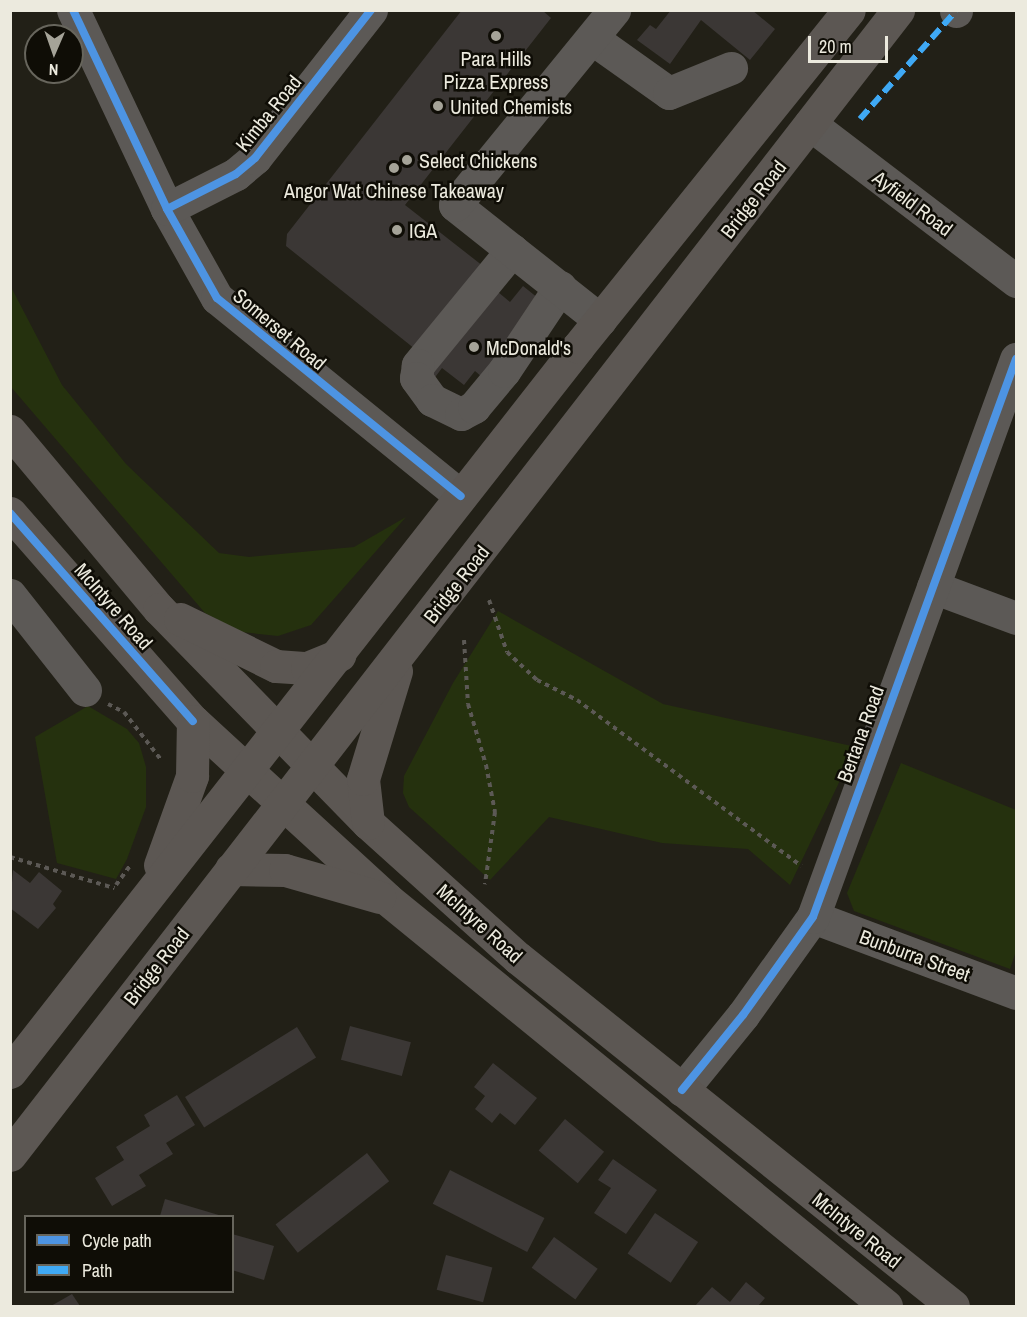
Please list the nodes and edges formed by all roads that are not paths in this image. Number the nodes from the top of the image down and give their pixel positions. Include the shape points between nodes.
1 (73, 10) edge
2 (371, 10) edge
3 (614, 10) edge
4 (849, 10) edge
5 (898, 10) edge
6 (592, 39) junction
7 (731, 68) dead end
8 (778, 99) junction
9 (810, 124) junction
10 (167, 209) junction
11 (512, 250) junction
12 (1017, 281) edge
13 (560, 287) junction
14 (667, 310) junction
15 (600, 321) junction
16 (1017, 359) edge
17 (10, 431) edge
18 (461, 496) junction
19 (10, 513) edge
20 (933, 587) junction
21 (10, 595) edge
22 (159, 609) junction
23 (1017, 618) edge
24 (401, 654) junction
25 (339, 655) junction
26 (85, 690) road end
27 (193, 721) junction
28 (279, 732) junction
29 (313, 766) junction
30 (248, 771) junction
31 (284, 804) junction
32 (368, 823) junction
33 (231, 869) junction
34 (149, 895) junction
35 (387, 899) junction
36 (813, 916) junction
37 (1017, 993) edge
38 (10, 1072) edge
39 (682, 1090) junction
40 (10, 1155) edge
41 (886, 1306) edge
42 (953, 1306) edge

1 - 10 street, Somerset Road
2 - 10 street, Kimba Road via 255,158 236,174
3 - 6 street
4 - 8 main road
5 - 9 main road, Bridge Road
6 - 7 street via 669,93
6 - 11 street via 455,205
8 - 9 main road
8 - 15 main road
9 - 12 street, Ayfield Road
9 - 14 main road, Bridge Road
10 - 18 street, Somerset Road via 206,284 218,298
11 - 13 street
11 - 13 street via 418,365 416,378 432,400 461,414 474,407 504,371
13 - 15 street
14 - 15 main road
14 - 24 main road, Bridge Road
15 - 18 main road
16 - 20 street, Bertana Road
17 - 22 main road, McIntyre Road
18 - 25 main road
19 - 27 main road, McIntyre Road
20 - 23 street
20 - 36 street, Bertana Road
21 - 26 street
22 - 25 main road via 276,666 307,668
22 - 28 main road, McIntyre Road
24 - 29 main road, Bridge Road
24 - 32 main road via 364,773 362,791
25 - 28 main road
27 - 30 main road, McIntyre Road
27 - 34 main road via 192,776
28 - 29 main road, McIntyre Road
28 - 30 main road
29 - 31 main road, Bridge Road
29 - 32 main road, McIntyre Road
30 - 31 main road, McIntyre Road
30 - 34 main road
31 - 33 main road, Bridge Road
31 - 35 main road, McIntyre Road
32 - 39 main road, McIntyre Road via 518,958
33 - 35 main road via 285,870
33 - 40 main road, Bridge Road
34 - 38 main road
35 - 41 main road, McIntyre Road
36 - 37 street, Bunburra Street
36 - 39 street, Bertana Road via 743,1016
39 - 42 main road, McIntyre Road

